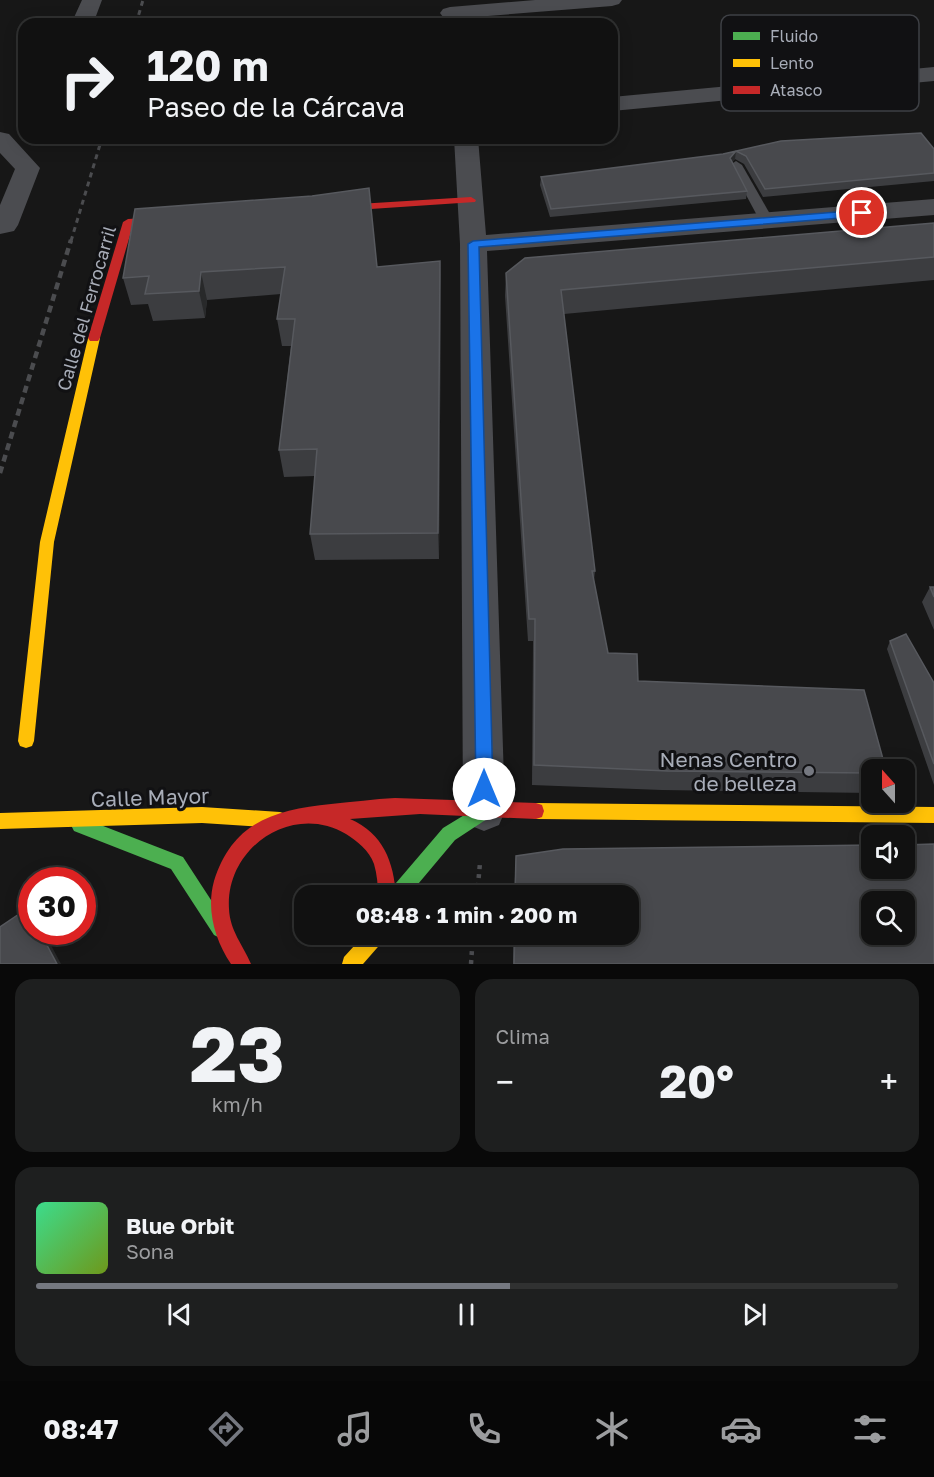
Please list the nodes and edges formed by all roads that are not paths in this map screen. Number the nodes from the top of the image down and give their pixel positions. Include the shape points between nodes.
1 (92, 0) edge
2 (612, 0) edge
3 (450, 12) edge
4 (84, 18) edge
5 (934, 74) edge
6 (919, 75) edge
7 (721, 94) edge
8 (618, 103) edge
9 (0, 139) edge
10 (466, 144) edge
11 (736, 165) edge
12 (471, 200) junction
13 (934, 207) edge
14 (318, 210) edge
15 (188, 218) edge
16 (767, 221) junction
17 (2, 225) edge
18 (473, 244) junction
19 (26, 741) dead end
20 (484, 811) junction
21 (317, 815) junction
22 (934, 815) edge
23 (279, 820) junction
24 (0, 821) edge
25 (70, 821) junction
26 (386, 885) edge
27 (405, 885) edge
28 (220, 929) junction
29 (368, 945) edge
30 (242, 964) edge
31 (351, 964) edge

1 - 4 street
2 - 3 street
5 - 6 street
7 - 8 street
9 - 17 street via 28,168
10 - 12 street
11 - 16 lane
12 - 14 street
12 - 18 street
13 - 16 street
15 - 19 street, Calle del Ferrocarril via 128,222 88,358 48,542
16 - 18 street
18 - 20 street
20 - 21 street via 402,806
20 - 22 street
20 - 27 street via 449,834
21 - 23 street
21 - 26 street via 344,821 371,841 385,867
23 - 25 street, Calle Mayor via 202,815
23 - 28 street via 254,835 228,865 218,893
24 - 25 street
25 - 28 street, Calle Mayor via 177,863
28 - 30 street via 224,947
29 - 31 street

